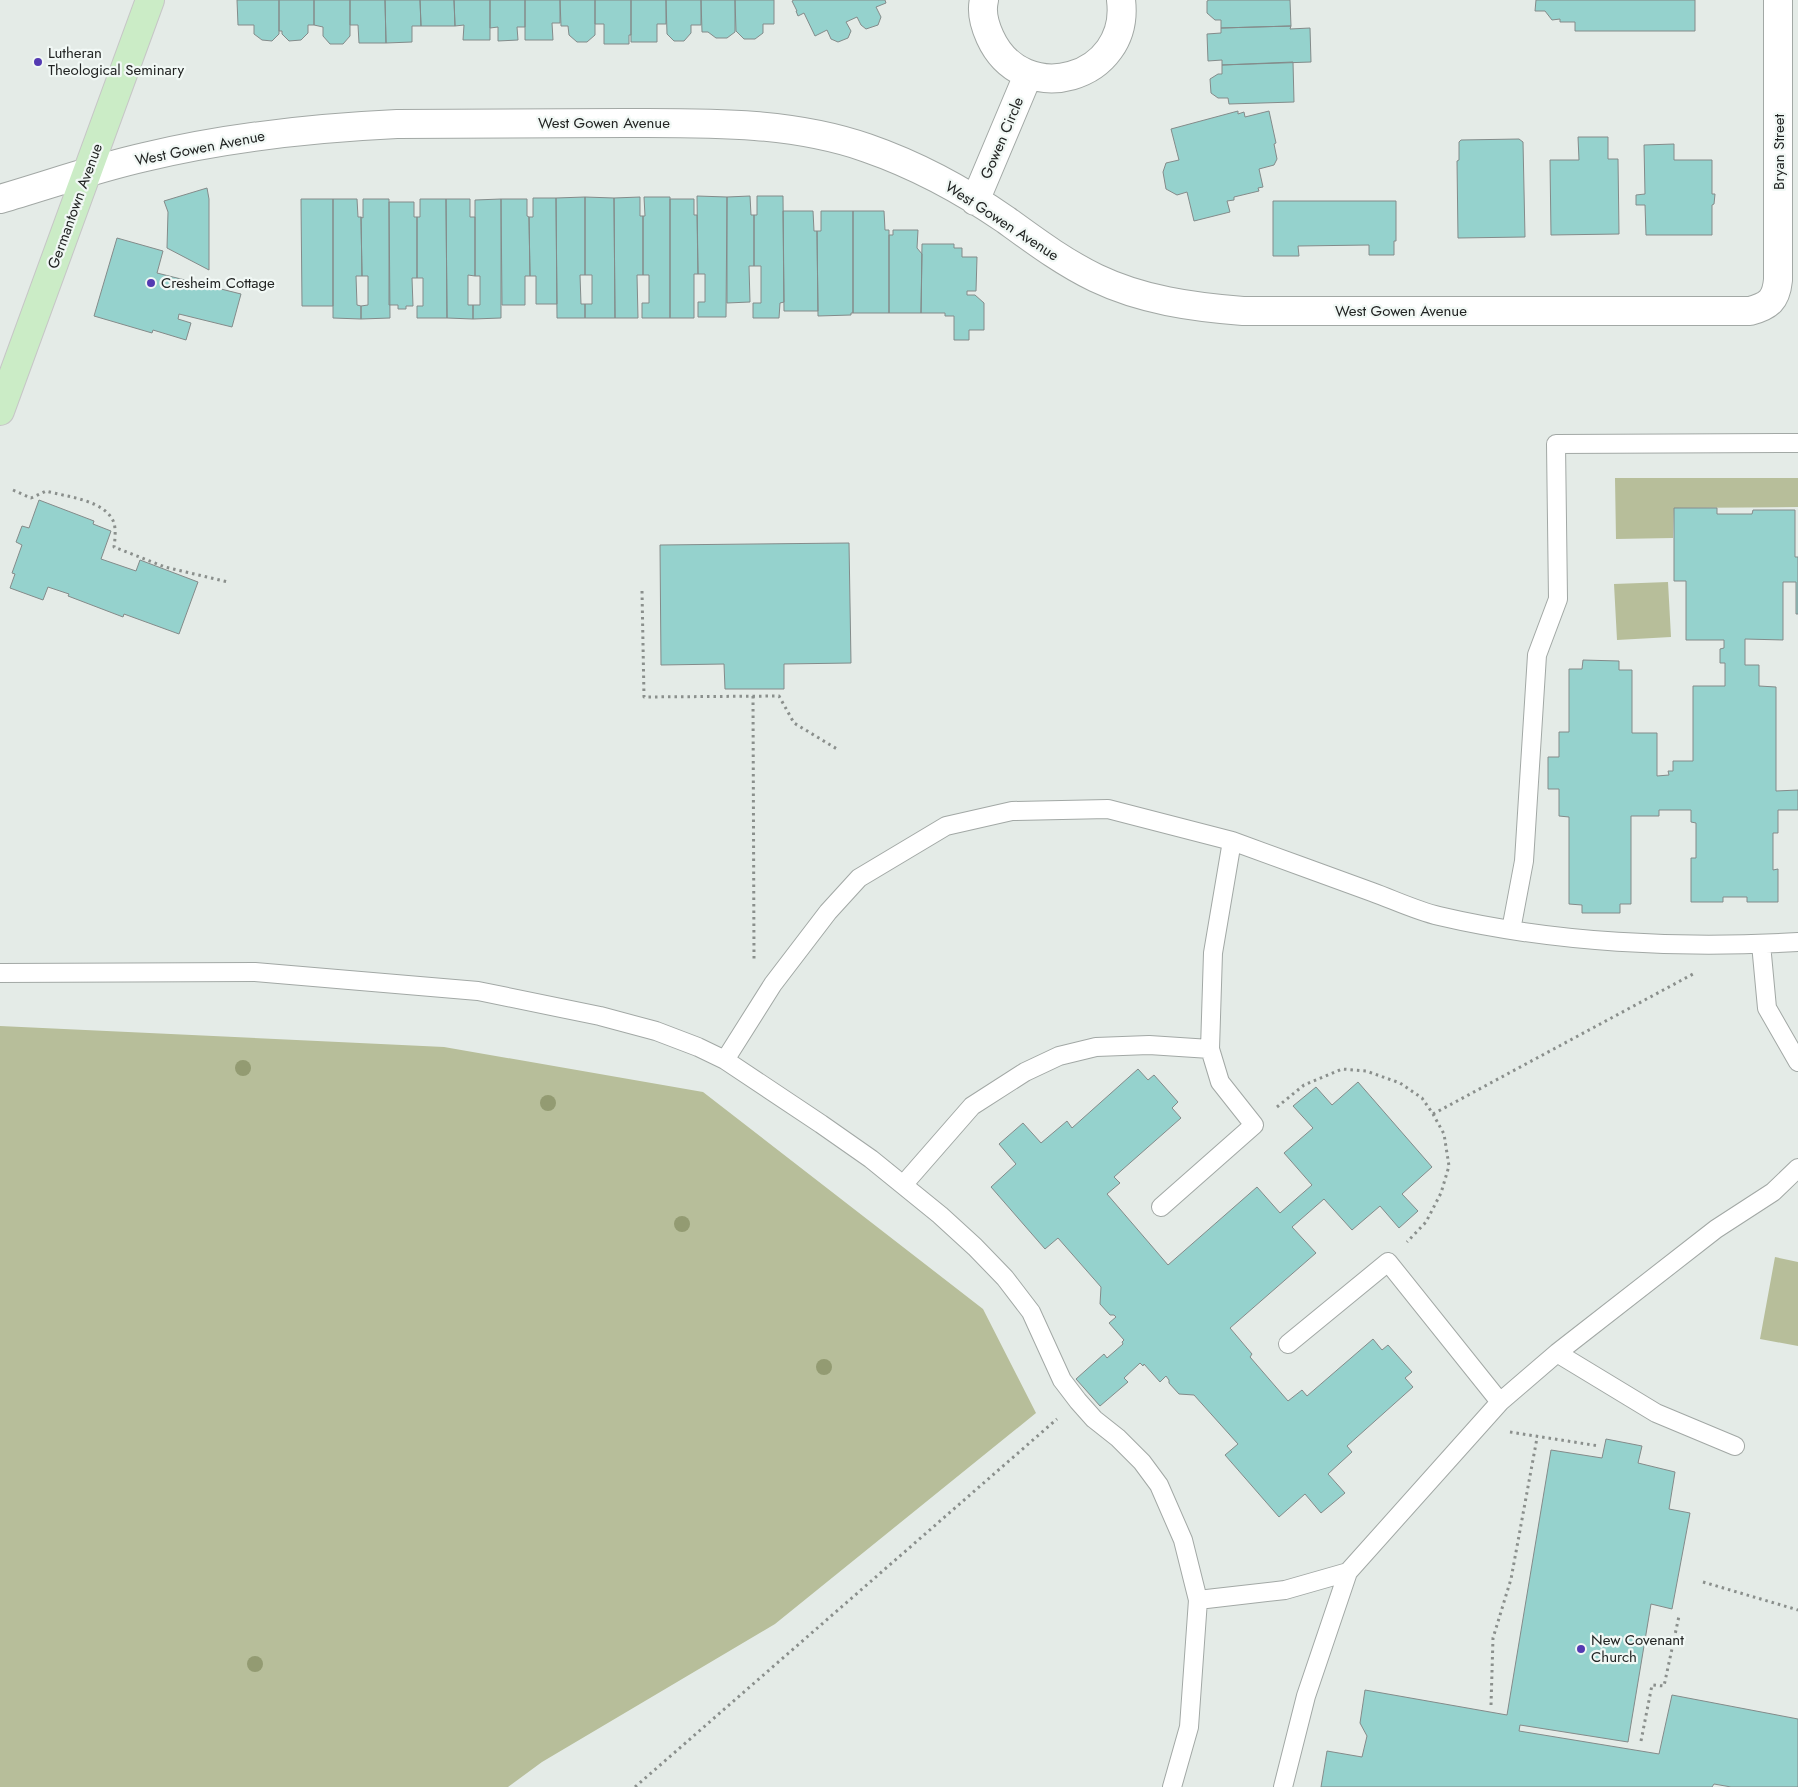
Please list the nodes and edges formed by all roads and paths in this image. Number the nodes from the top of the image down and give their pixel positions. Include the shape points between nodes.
1 (150, 0) edge
2 (984, 0) edge
3 (1122, 0) edge
4 (1778, 0) edge
5 (1028, 74) junction
6 (87, 172) junction
7 (0, 200) edge
8 (975, 201) junction
9 (1770, 302) joint
10 (0, 411) edge
11 (1798, 443) edge
12 (13, 490) dead end
13 (228, 582) dead end
14 (642, 591) dead end
15 (753, 696) junction
16 (837, 748) dead end
17 (1232, 841) junction
18 (1511, 930) junction
19 (1798, 942) edge
20 (1731, 944) junction
21 (1761, 944) junction
22 (0, 973) edge
23 (754, 1012) junction
24 (1210, 1049) junction
25 (725, 1060) junction
26 (1798, 1062) edge
27 (1433, 1114) junction
28 (1254, 1125) junction
29 (1798, 1168) edge
30 (903, 1185) junction
31 (1161, 1207) dead end
32 (1388, 1262) junction
33 (1288, 1344) dead end
34 (1557, 1353) junction
35 (1500, 1402) junction
36 (1057, 1419) dead end
37 (1478, 1426) junction
38 (1537, 1438) junction
39 (1599, 1446) dead end
40 (1735, 1446) dead end
41 (1348, 1572) junction
42 (1703, 1582) dead end
43 (1198, 1600) junction
44 (1798, 1610) edge
45 (1679, 1616) dead end
46 (1491, 1705) dead end
47 (1641, 1742) dead end
48 (635, 1787) edge
49 (1172, 1787) edge
50 (1283, 1787) edge

1 - 6 main road, Germantown Avenue
2 - 5 street via 986,28 995,47 1009,64
3 - 5 street via 1123,13 1118,34 1108,53 1091,68 1072,77 1049,79
4 - 9 street, Bryan Street via 1779,234 1776,292
5 - 8 street, Gowen Circle
6 - 7 street, West Gowen Avenue
6 - 8 street, West Gowen Avenue via 192,146 341,126 741,124 823,136 866,148 912,167
6 - 10 main road, Germantown Avenue
8 - 9 street, West Gowen Avenue via 1065,262 1098,278 1156,299 1203,308 1243,311 1750,311
11 - 18 lane via 1556,444 1558,599 1537,655 1524,861
12 - 13 path via 31,498 46,491 99,505 109,513 115,525 114,547 165,567
14 - 15 path via 644,697
15 - 16 path via 779,696 794,722
15 - 23 path
17 - 18 lane via 1438,916
17 - 23 lane via 1108,809 1012,811 946,826 859,878 828,912
17 - 24 lane via 1213,953
18 - 20 lane via 1577,939
19 - 21 lane
20 - 21 lane
20 - 27 path via 1687,978
21 - 26 lane via 1767,1008
22 - 25 lane via 255,972 478,992 600,1016 656,1031
23 - 25 lane
24 - 28 lane via 1220,1082
24 - 30 lane via 1149,1045 1096,1047 1059,1056 1026,1072 972,1106
25 - 30 lane via 871,1159
27 - 28 path via 1422,1098 1400,1083 1366,1071 1342,1069 1304,1085
27 - 32 path via 1444,1134 1449,1166 1441,1193 1426,1222
28 - 31 lane
29 - 34 lane via 1773,1192 1716,1229
30 - 43 lane via 947,1221 1005,1278 1031,1312 1062,1380 1094,1419 1142,1462 1159,1485 1183,1540
32 - 33 lane
32 - 35 lane
34 - 35 lane
34 - 40 lane via 1656,1413
35 - 37 lane
36 - 48 path
37 - 38 path
37 - 41 lane
38 - 39 path
38 - 46 path via 1511,1579 1493,1638
41 - 43 lane via 1285,1590
41 - 50 lane via 1306,1696
42 - 44 path
43 - 49 lane via 1189,1727
45 - 47 path via 1664,1686 1652,1684

